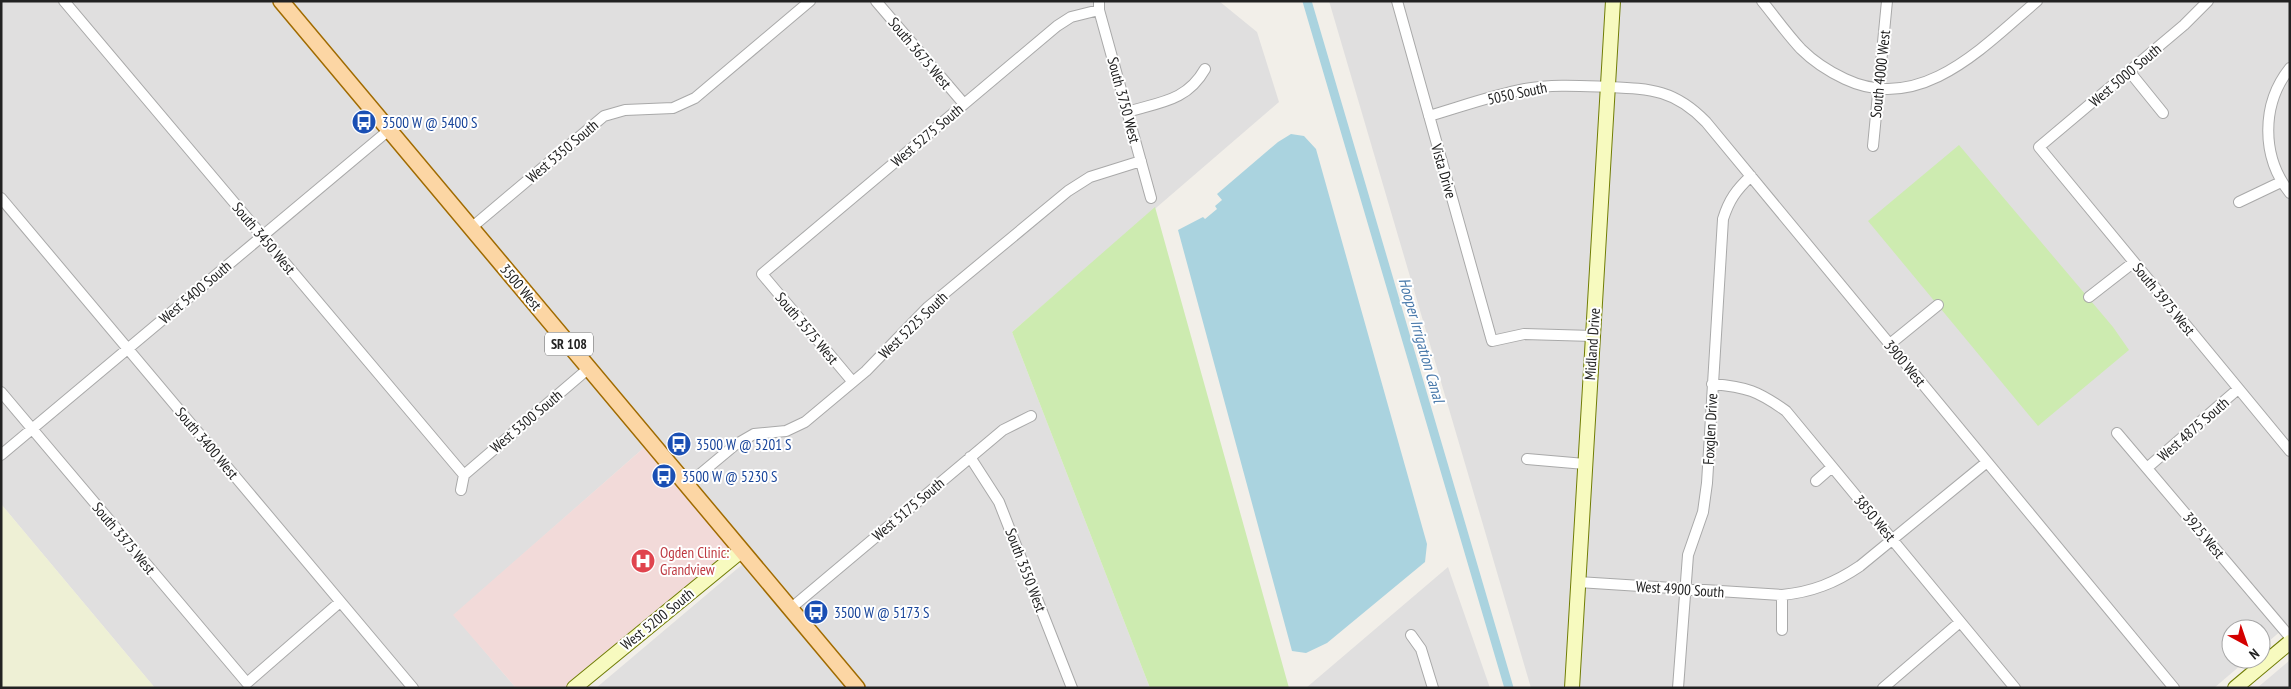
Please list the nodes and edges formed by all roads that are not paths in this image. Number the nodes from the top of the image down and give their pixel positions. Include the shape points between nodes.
1 (64, 1) edge
2 (281, 1) edge
3 (810, 1) edge
4 (876, 1) edge
5 (1397, 1) edge
6 (1613, 1) edge
7 (1762, 1) edge
8 (1887, 1) edge
9 (2037, 1) edge
10 (2208, 1) edge
11 (1099, 6) edge
12 (2290, 68) edge
13 (1205, 69) dead end
14 (2129, 71) junction
15 (1608, 87) junction
16 (1879, 89) junction
17 (964, 104) junction
18 (1127, 112) junction
19 (2163, 113) dead end
20 (1429, 116) junction
21 (388, 130) junction
22 (1873, 146) dead end
23 (2039, 147) joint
24 (1141, 161) junction
25 (1751, 176) junction
26 (2281, 182) junction
27 (2290, 193) edge
28 (1, 198) edge
29 (1151, 198) dead end
30 (2239, 202) dead end
31 (471, 228) junction
32 (262, 236) junction
33 (2134, 262) junction
34 (762, 274) joint
35 (2089, 297) dead end
36 (1938, 305) dead end
37 (1593, 336) junction
38 (1890, 344) junction
39 (128, 349) junction
40 (590, 368) junction
41 (852, 381) junction
42 (1712, 384) junction
43 (2238, 389) junction
44 (1, 392) edge
45 (1031, 416) dead end
46 (32, 429) junction
47 (2117, 433) dead end
48 (2290, 451) edge
49 (1, 455) edge
50 (970, 457) junction
51 (1527, 459) dead end
52 (1987, 462) junction
53 (1585, 464) junction
54 (1832, 467) junction
55 (2147, 468) junction
56 (464, 475) junction
57 (1816, 481) dead end
58 (687, 485) junction
59 (461, 490) dead end
60 (1892, 540) junction
61 (740, 551) junction
62 (1578, 582) junction
63 (1683, 589) junction
64 (1782, 595) junction
65 (340, 602) junction
66 (790, 608) junction
67 (1960, 622) junction
68 (1782, 630) dead end
69 (1411, 635) dead end
70 (2290, 637) edge
71 (2290, 642) edge
72 (413, 688) edge
73 (574, 688) edge
74 (857, 688) edge
75 (1072, 688) edge
76 (1433, 688) edge
77 (1572, 688) edge
78 (1678, 688) edge
79 (1882, 688) edge
80 (2015, 688) edge
81 (2174, 688) edge
82 (2235, 688) edge

1 - 32 street, South 3450 West
2 - 21 main road, 3500 West / SR 108
3 - 31 street, West 5350 South via 696,98 673,108 625,110 604,116
4 - 17 street, South 3675 West
5 - 20 street, Vista Drive
6 - 15 street, Midland Drive
7 - 16 street via 1802,50 1832,73 1856,84
8 - 16 street, South 4000 West
9 - 16 street via 1968,60 1946,74 1916,87
10 - 14 street, West 5000 South
11 - 17 street, West 5275 South via 1057,26
11 - 18 street, South 3750 West
12 - 26 street via 2273,98 2268,121 2272,164
13 - 18 street via 1197,83 1183,95
14 - 19 street
14 - 23 street, West 5000 South
15 - 20 street, 5050 South via 1563,85 1525,89
15 - 25 street, 3900 West via 1641,88 1684,102 1706,122
15 - 37 street, Midland Drive
16 - 22 street, South 4000 West
17 - 34 street, West 5275 South
18 - 24 street, South 3750 West
20 - 37 street, Vista Drive via 1492,341 1524,334
21 - 31 main road, 3500 West / SR 108
21 - 32 street, West 5400 South
23 - 33 street, South 3975 West
24 - 29 street, South 3750 West
24 - 41 street, West 5225 South via 1090,177 1068,192 928,307 866,371
25 - 38 street, 3900 West
25 - 42 street, Foxglen Drive via 1728,202 1723,219
26 - 27 street
26 - 30 street
28 - 39 street, South 3400 West
31 - 40 main road, 3500 West / SR 108
32 - 39 street, West 5400 South
32 - 56 street, South 3450 West
33 - 35 street
33 - 43 street, South 3975 West
34 - 41 street, South 3575 West
36 - 38 street
37 - 53 street, Midland Drive
38 - 52 street, 3900 West
39 - 46 street, West 5400 South
39 - 65 street, South 3400 West
40 - 56 street, West 5300 South
40 - 58 main road, 3500 West / SR 108
41 - 58 street, West 5225 South via 804,422 786,431 754,434 735,445
42 - 54 street, 3850 West via 1744,387 1764,395 1786,411
42 - 63 street, Foxglen Drive via 1706,492 1703,512 1688,555
43 - 48 street, South 3975 West
43 - 55 street, West 4875 South
44 - 46 street, South 3375 West
45 - 50 street, West 5175 South via 1003,430
46 - 49 street, West 5400 South
46 - 65 street, South 3375 West via 247,683
47 - 55 street, 3925 West
50 - 66 street, West 5175 South
50 - 75 street, South 3550 West via 999,502
51 - 53 street
52 - 60 street, West 4900 South
52 - 81 street, 3900 West
53 - 62 street, Midland Drive
54 - 57 street
54 - 60 street, 3850 West
55 - 70 street, 3925 West
56 - 59 street
58 - 61 main road, 3500 West / SR 108
60 - 64 street, West 4900 South via 1841,578 1804,593
60 - 67 street, 3850 West
61 - 66 main road, 3500 West / SR 108
61 - 73 street, West 5200 South
62 - 63 street, West 4900 South
62 - 77 street, Midland Drive
63 - 64 street, West 4900 South
63 - 78 street, Foxglen Drive
64 - 68 street
65 - 72 street, South 3400 West
66 - 74 main road, 3500 West / SR 108
67 - 79 street
67 - 80 street, 3850 West
69 - 76 street via 1421,649
71 - 82 street

